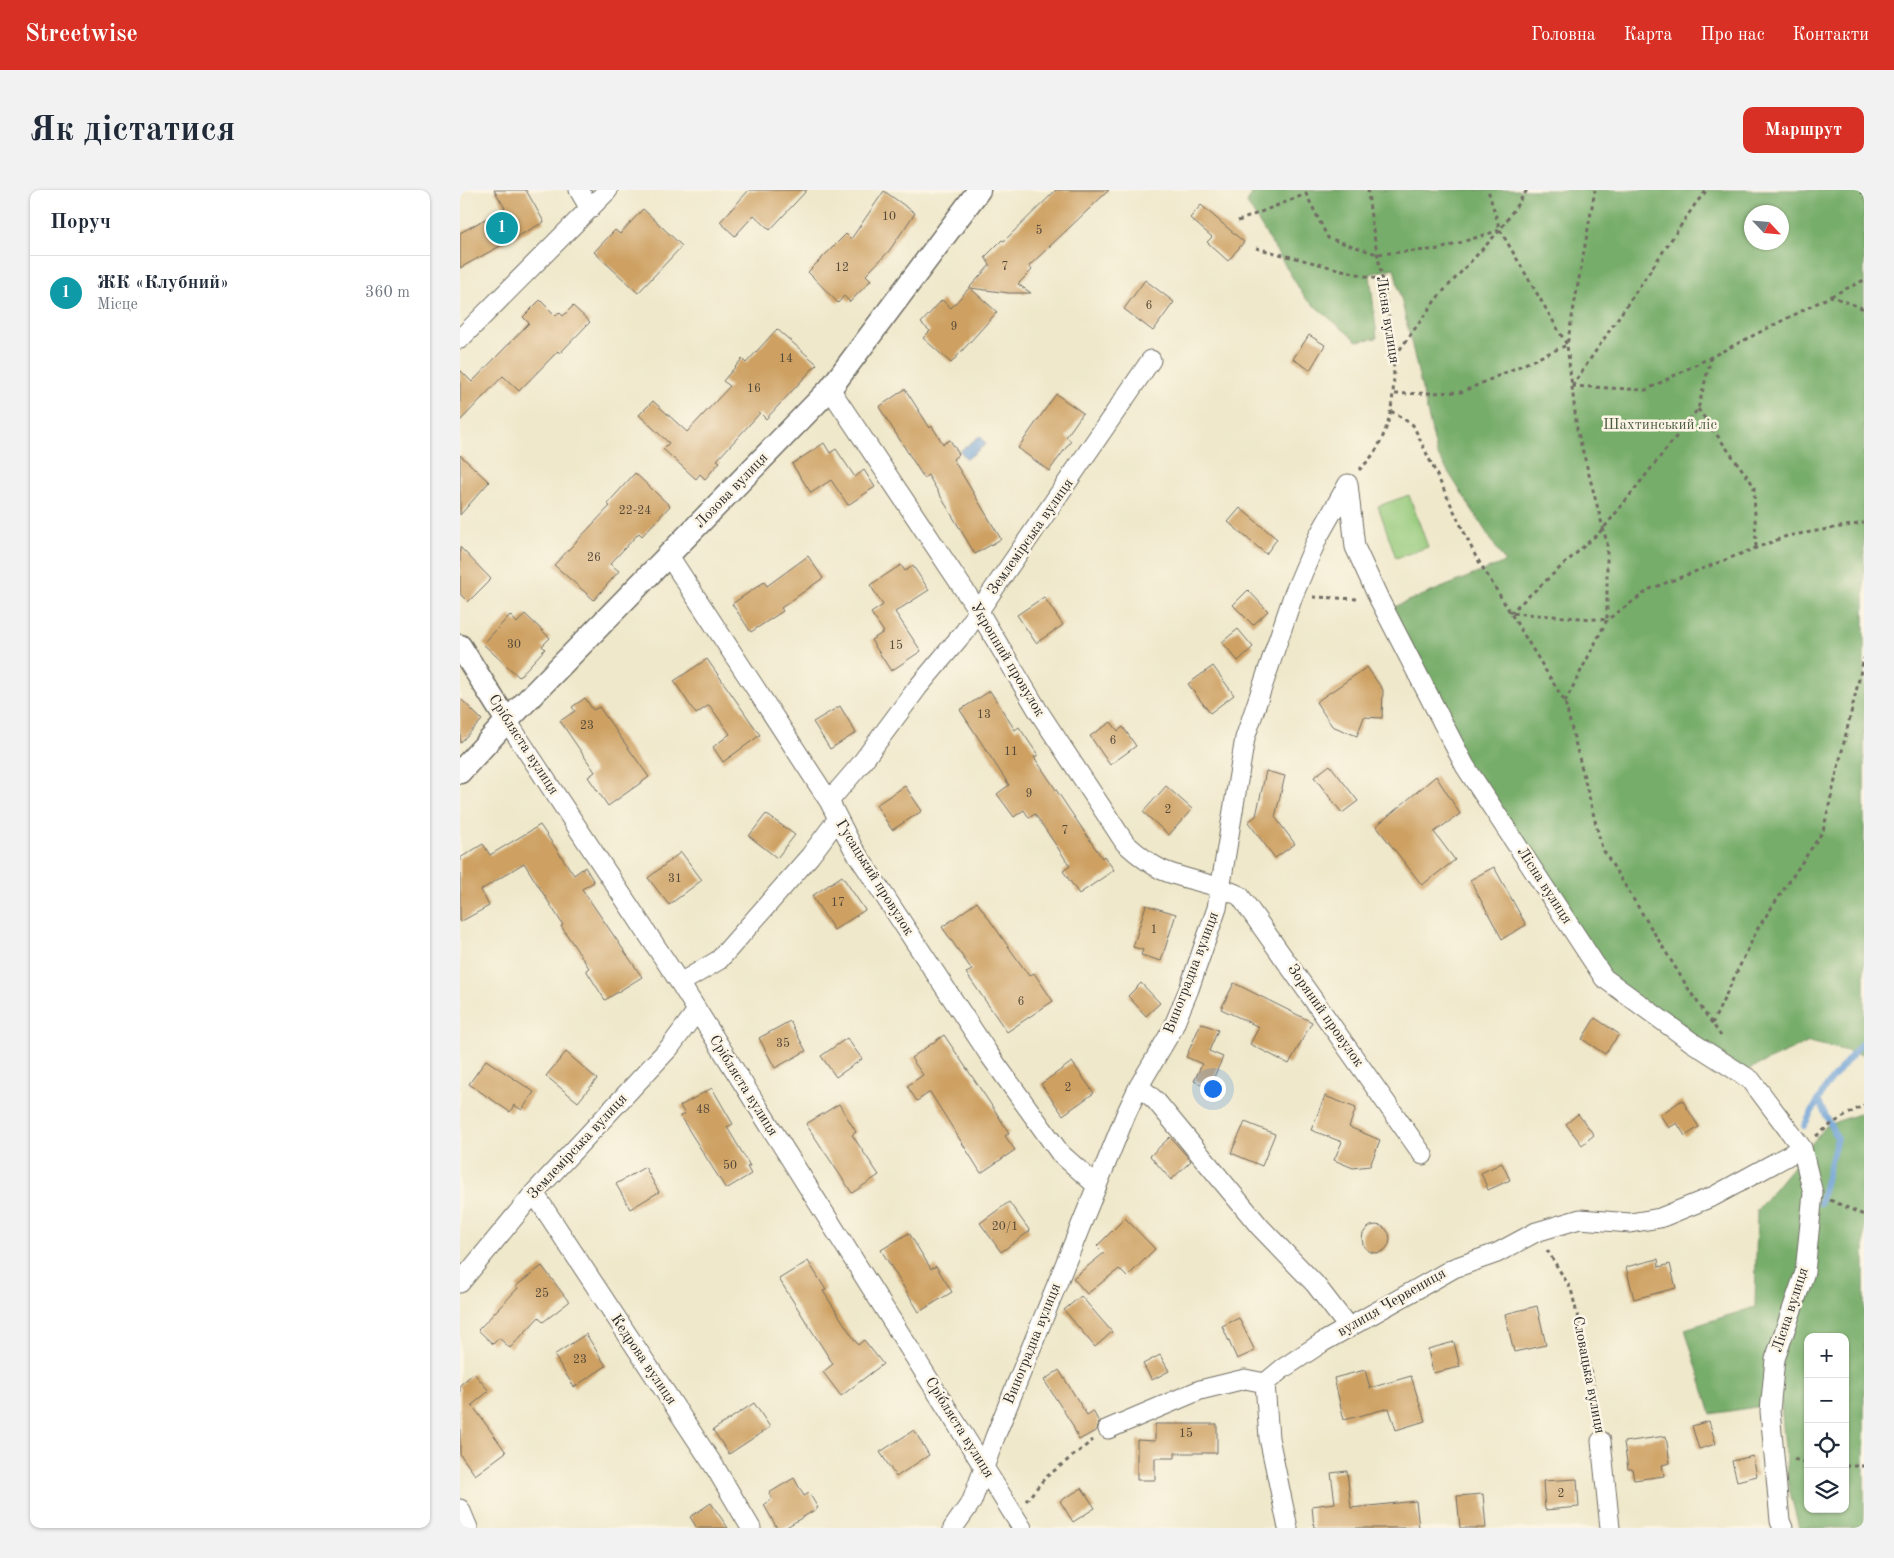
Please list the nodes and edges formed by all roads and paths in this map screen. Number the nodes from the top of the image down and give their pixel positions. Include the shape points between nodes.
1 (579, 190) edge
2 (608, 190) edge
3 (1368, 190) edge
4 (1488, 190) edge
5 (1527, 190) edge
6 (1595, 190) edge
7 (1707, 190) edge
8 (1861, 190) edge
9 (977, 191) edge
10 (1864, 198) edge
11 (590, 209) junction
12 (1238, 220) dead end
13 (1500, 230) junction
14 (1256, 248) dead end
15 (1377, 254) junction
16 (1381, 280) junction
17 (1864, 280) edge
18 (1831, 296) junction
19 (1864, 309) edge
20 (460, 339) edge
21 (1567, 345) junction
22 (1394, 356) junction
23 (1711, 358) junction
24 (1151, 360) dead end
25 (1572, 386) junction
26 (830, 389) junction
27 (1395, 394) junction
28 (1698, 409) junction
29 (1391, 411) junction
30 (1348, 484) junction
31 (1864, 524) edge
32 (1603, 530) junction
33 (1756, 548) junction
34 (669, 556) junction
35 (1293, 596) junction
36 (1380, 600) junction
37 (979, 612) junction
38 (1510, 613) junction
39 (1607, 620) junction
40 (460, 646) edge
41 (1864, 658) edge
42 (1565, 702) junction
43 (507, 721) junction
44 (460, 772) edge
45 (829, 801) junction
46 (837, 820) junction
47 (1220, 886) junction
48 (680, 983) junction
49 (696, 1012) junction
50 (1712, 1024) junction
51 (1723, 1040) dead end
52 (1139, 1086) junction
53 (1864, 1105) edge
54 (1802, 1148) junction
55 (1423, 1155) dead end
56 (1097, 1186) junction
57 (534, 1193) junction
58 (1831, 1200) dead end
59 (1864, 1215) edge
60 (1536, 1232) junction
61 (460, 1283) edge
62 (1349, 1328) junction
63 (1265, 1383) junction
64 (1108, 1429) joint
65 (1601, 1441) joint
66 (1849, 1466) edge
67 (1864, 1466) edge
68 (985, 1469) junction
69 (460, 1508) edge
70 (1017, 1523) edge
71 (468, 1528) edge
72 (751, 1528) edge
73 (953, 1528) edge
74 (1288, 1528) edge
75 (1610, 1528) edge
76 (1783, 1528) edge

1 - 11 street
2 - 11 street
3 - 15 path, Лісна вулиця via 1370,223
4 - 13 path
5 - 13 path
6 - 21 path
7 - 25 path
8 - 10 path
9 - 26 street, Лозова вулиця
11 - 20 street
12 - 15 path via 1306,194 1328,238
13 - 15 path via 1440,249
13 - 21 path
13 - 22 path via 1437,298
14 - 16 path
15 - 16 path, Лісна вулиця
16 - 22 path, Лісна вулиця
17 - 18 path
18 - 19 path
18 - 23 path
21 - 25 path
21 - 27 path via 1462,392
22 - 27 path, Лісна вулиця
23 - 25 path via 1646,390
23 - 28 path
24 - 37 street, Землемірська вулиця
25 - 32 path via 1577,429
26 - 34 street, Лозова вулиця
26 - 37 street, Укропний провулок
27 - 29 path, Лісна вулиця
28 - 32 path
28 - 33 path via 1754,486
29 - 30 path, Лісна вулиця via 1377,450
29 - 38 path via 1413,425 1475,555
30 - 35 street, Виноградна вулиця via 1318,537
30 - 36 street, Лісна вулиця via 1355,547
31 - 33 path via 1787,536
32 - 38 path
32 - 39 path via 1607,543
33 - 39 path via 1650,590
34 - 43 street, Лозова вулиця
34 - 45 street, Гусацький провулок
35 - 36 path
35 - 47 street, Виноградна вулиця via 1246,738
36 - 54 street, Лісна вулиця via 1465,766 1604,978 1693,1043 1751,1080
37 - 45 street, Землемірська вулиця
37 - 47 street, Укропний провулок via 1037,710 1125,843 1162,870
38 - 39 path
38 - 42 path
39 - 42 path
40 - 43 street, Срібляста вулиця
41 - 50 path via 1823,831 1758,928
42 - 50 path via 1602,848
43 - 44 street, Лозова вулиця
43 - 48 street, Срібляста вулиця
45 - 46 street, Гусацький провулок
46 - 48 street via 810,856 719,960
46 - 56 street, Гусацький провулок via 988,1053 1060,1152
47 - 52 street, Виноградна вулиця via 1217,908 1179,1014
47 - 55 street, Зоряний провулок via 1240,896
48 - 49 street, Срібляста вулиця
49 - 57 street, Землемірська вулиця via 670,1047
49 - 68 street, Срібляста вулиця
50 - 51 path
52 - 56 street, Виноградна вулиця
52 - 62 street via 1156,1101 1260,1227 1315,1284
53 - 54 path via 1833,1123
54 - 60 street, вулиця Червениця via 1714,1196 1660,1218 1630,1223 1580,1219
54 - 76 street, Лісна вулиця via 1812,1193 1805,1272 1775,1359 1770,1411
56 - 68 street, Виноградна вулиця
57 - 61 street, Землемірська вулиця
57 - 72 street, Кедрова вулиця
58 - 59 path
60 - 62 street, вулиця Червениця via 1497,1253 1454,1268
60 - 65 path, Словацька вулиця via 1571,1289 1593,1381
62 - 63 street, вулиця Червениця
63 - 64 street via 1245,1379 1200,1390
63 - 74 street via 1269,1438
64 - 70 path via 1045,1478
65 - 75 street, Словацька вулиця
66 - 67 path
68 - 70 street, Срібляста вулиця
68 - 73 street, Виноградна вулиця via 972,1501
69 - 71 street

